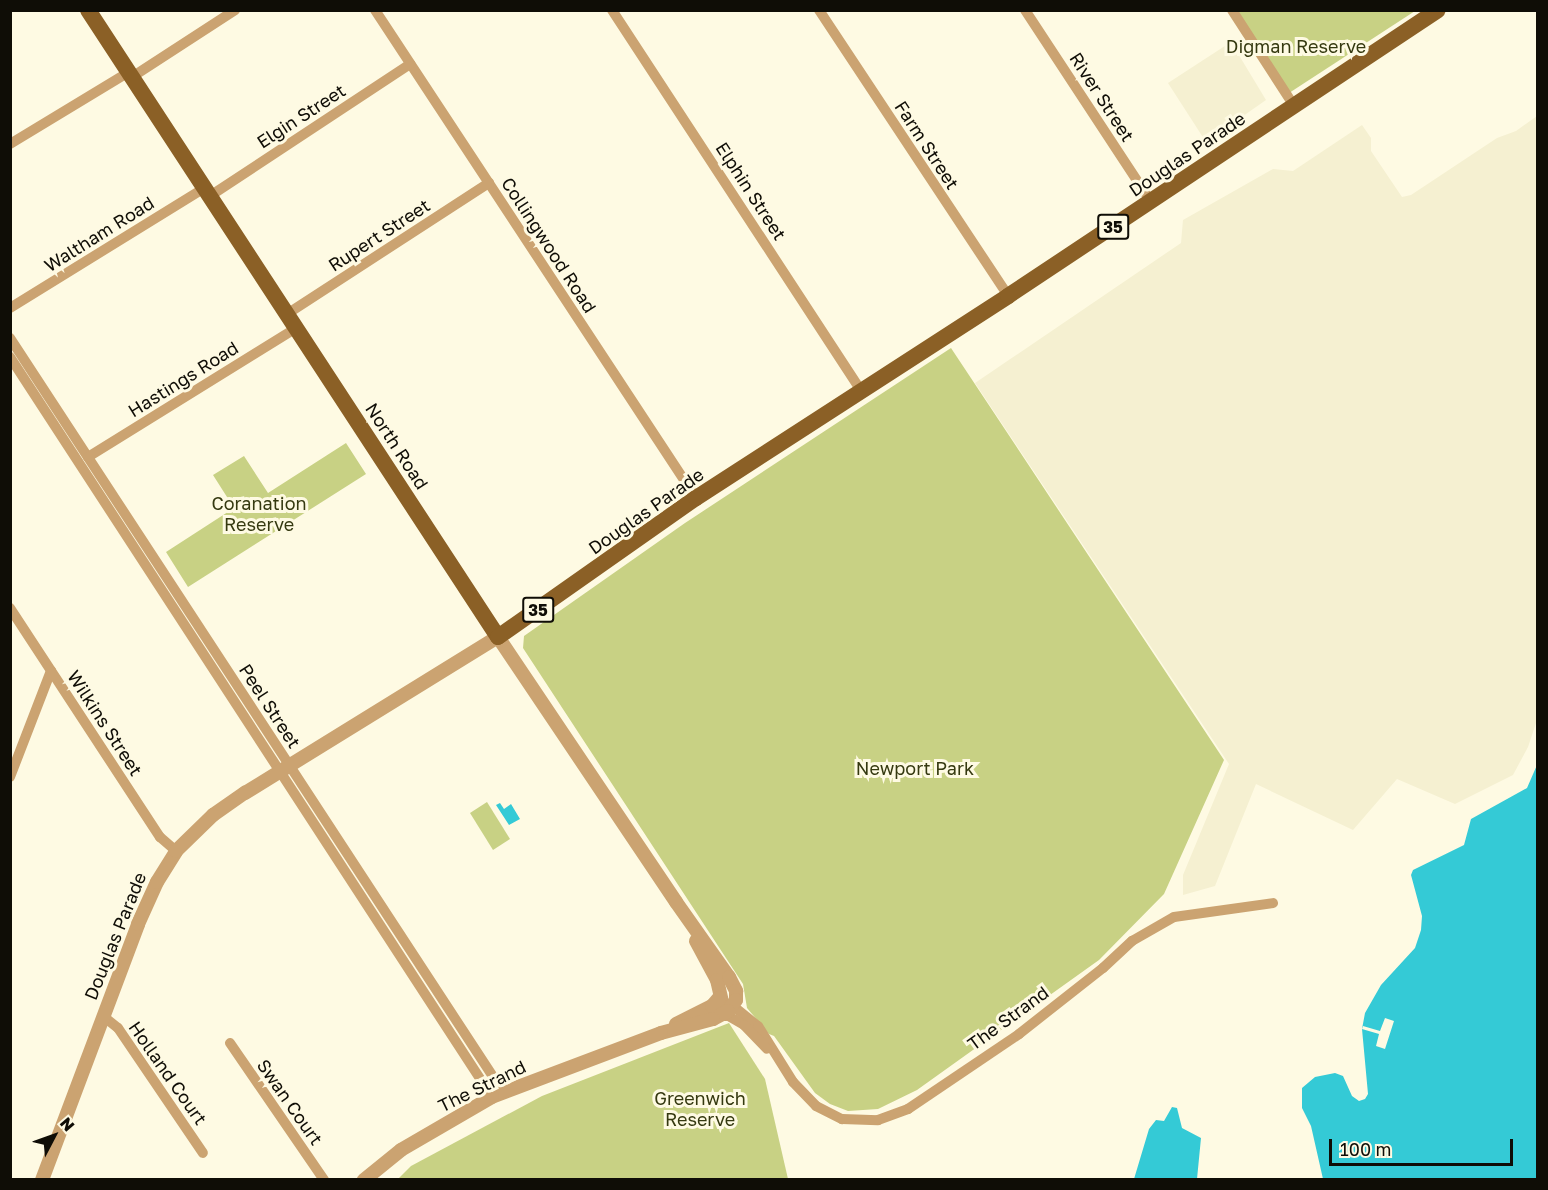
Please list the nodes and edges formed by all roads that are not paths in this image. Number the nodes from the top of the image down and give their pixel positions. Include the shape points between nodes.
1 (88, 10) edge
2 (235, 10) edge
3 (375, 10) edge
4 (612, 10) edge
5 (819, 10) edge
6 (1025, 10) edge
7 (1232, 10) edge
8 (1438, 10) edge
9 (410, 64) junction
10 (130, 74) junction
11 (1294, 106) junction
12 (10, 144) edge
13 (489, 183) junction
14 (207, 192) junction
15 (1151, 202) junction
16 (1008, 296) junction
17 (10, 308) edge
18 (291, 321) junction
19 (10, 338) edge
20 (10, 357) edge
21 (861, 390) junction
22 (88, 457) junction
23 (696, 498) junction
24 (10, 608) edge
25 (498, 637) junction
26 (51, 670) junction
27 (284, 768) junction
28 (10, 777) edge
29 (176, 851) junction
30 (676, 902) junction
31 (1273, 903) dead end
32 (719, 998) junction
33 (729, 1010) junction
34 (103, 1016) junction
35 (661, 1033) junction
36 (230, 1043) dead end
37 (498, 1094) junction
38 (203, 1153) dead end
39 (42, 1179) edge
40 (324, 1179) edge
41 (364, 1179) edge

1 - 10 main road, North Road
2 - 10 street
3 - 9 street, Collingwood Road
4 - 21 street, Elphin Street
5 - 16 street, Farm Street
6 - 15 street, River Street
7 - 11 street
8 - 11 main road, Douglas Parade / 35
9 - 13 street, Collingwood Road
9 - 14 street, Elgin Street
10 - 12 street
10 - 14 main road, North Road
11 - 15 main road, Douglas Parade / 35
13 - 18 street, Rupert Street
13 - 23 street, Collingwood Road
14 - 17 street, Waltham Road
14 - 18 main road, North Road
15 - 16 main road, Douglas Parade / 35
16 - 21 main road, Douglas Parade / 35
18 - 22 street, Hastings Road
18 - 25 main road, North Road
19 - 22 street, Peel Street
20 - 27 street, Peel Street
21 - 23 main road, Douglas Parade / 35
22 - 27 street, Peel Street
23 - 25 main road, Douglas Parade / 35
24 - 26 street, Wilkins Street
25 - 27 street, Douglas Parade / 35
25 - 30 street, North Road
26 - 28 street
26 - 29 street, Wilkins Street via 160,837
27 - 29 street, Douglas Parade / 35 via 213,815
27 - 37 street, Peel Street
29 - 34 street, Douglas Parade / 35 via 156,882
30 - 32 street, North Road via 717,980
30 - 33 street, North Road via 732,982 736,995
31 - 33 street, The Strand via 1174,917 1132,941 1036,1022 893,1116 860,1122 826,1113 799,1089 758,1026
32 - 33 street, The Strand
32 - 35 street, The Strand via 712,1006
33 - 35 street, The Strand via 699,1024
34 - 38 street, Holland Court via 118,1028
34 - 39 street, Douglas Parade / 35
35 - 37 street, The Strand
36 - 40 street, Swan Court
37 - 41 street, The Strand via 401,1150

